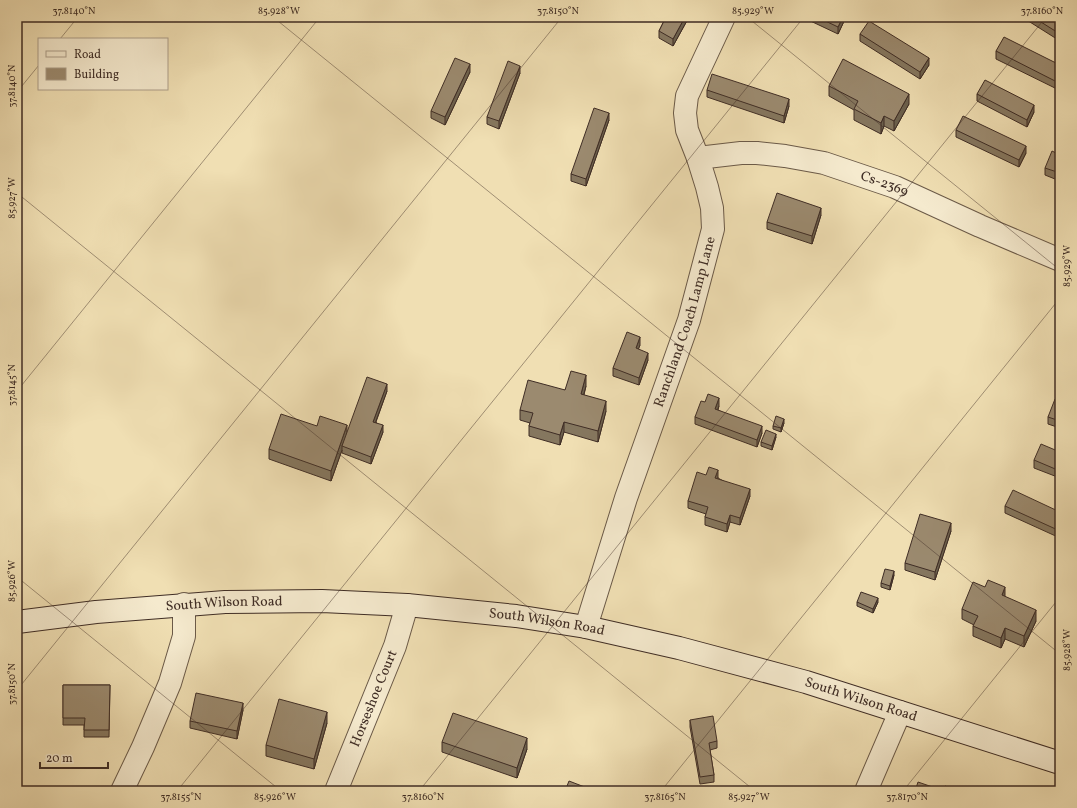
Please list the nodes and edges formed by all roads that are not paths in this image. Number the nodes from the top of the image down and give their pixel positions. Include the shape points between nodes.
1 (724, 17) edge
2 (698, 158) junction
3 (1060, 260) edge
4 (184, 604) junction
5 (406, 605) junction
6 (17, 622) edge
7 (586, 627) junction
8 (900, 712) junction
9 (1060, 763) edge
10 (122, 791) edge
11 (336, 791) edge
12 (866, 791) edge

1 - 2 street, Ranchland Coach Lamp Lane via 687,96 687,130
2 - 3 street, Cs-2369 via 757,153 824,163 895,187
2 - 7 street, Ranchland Coach Lamp Lane via 712,208 713,229 689,320 626,498
4 - 5 street, South Wilson Road via 322,601
4 - 6 street, South Wilson Road
4 - 10 street via 184,636 170,683
5 - 7 street, South Wilson Road via 516,616
5 - 11 street, Horseshoe Court via 395,646
7 - 8 street, South Wilson Road via 679,648 806,682
8 - 9 street, South Wilson Road
8 - 12 street

